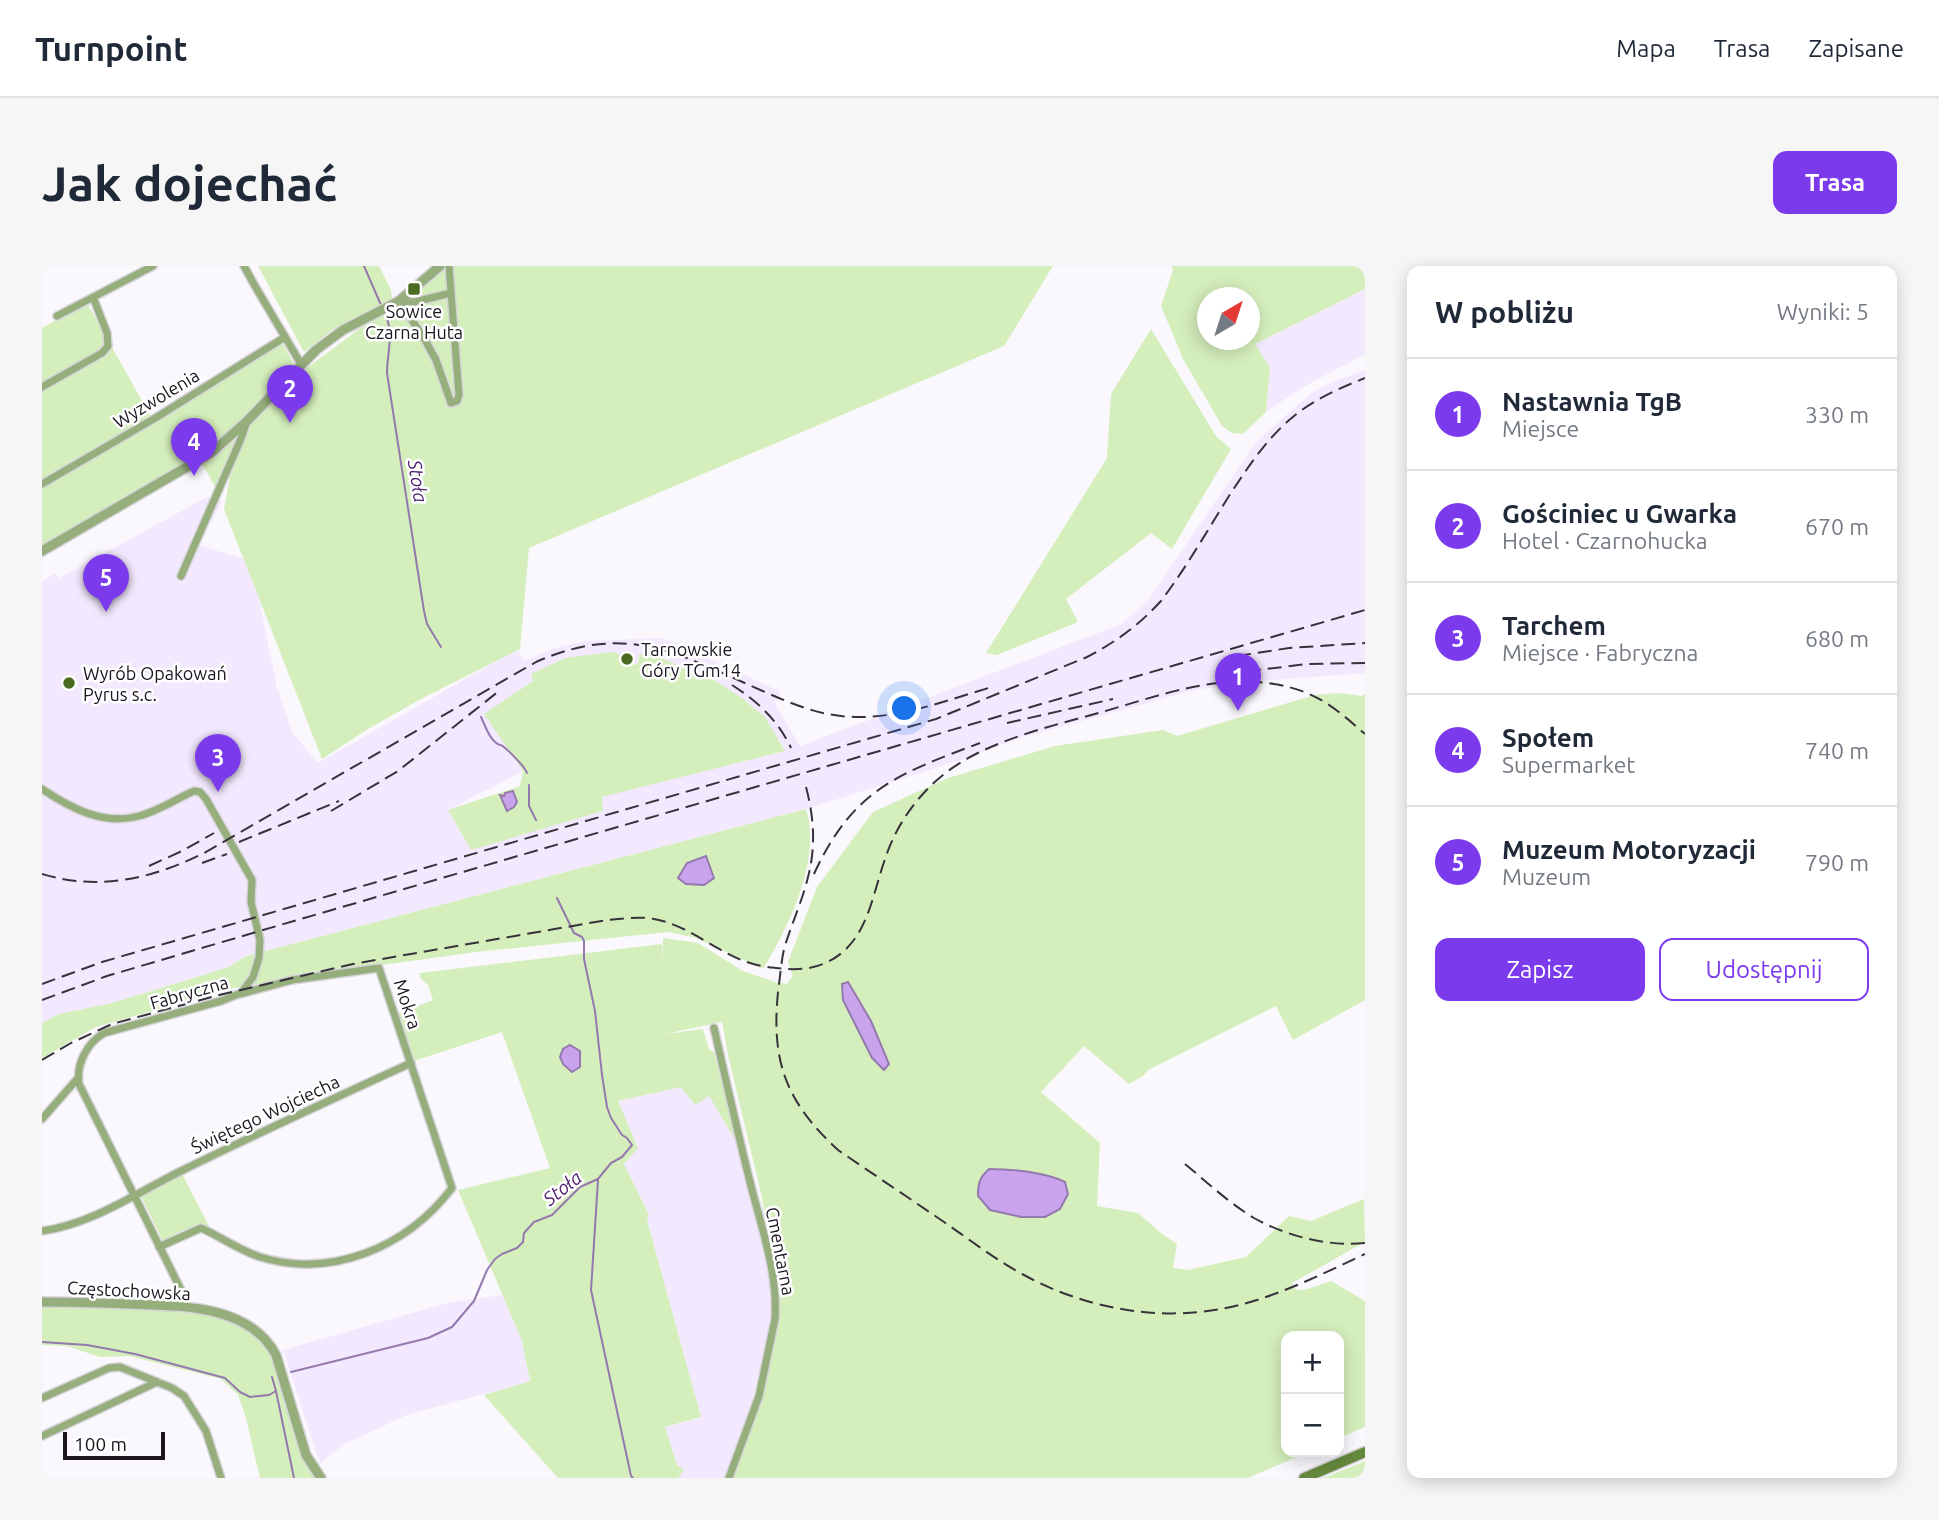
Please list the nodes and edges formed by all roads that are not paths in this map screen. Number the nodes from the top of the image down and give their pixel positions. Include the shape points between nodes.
1 (153, 266) edge
2 (244, 266) edge
3 (440, 266) edge
4 (449, 266) edge
5 (451, 293) junction
6 (93, 297) junction
7 (399, 301) junction
8 (57, 316) dead end
9 (285, 337) junction
10 (301, 364) junction
11 (42, 387) edge
12 (247, 421) junction
13 (42, 484) edge
14 (42, 551) edge
15 (181, 576) dead end
16 (42, 789) edge
17 (237, 995) junction
18 (714, 1028) dead end
19 (411, 1063) junction
20 (78, 1077) junction
21 (42, 1119) edge
22 (134, 1196) junction
23 (42, 1231) edge
24 (159, 1247) junction
25 (42, 1302) edge
26 (186, 1306) junction
27 (157, 1382) junction
28 (42, 1398) edge
29 (42, 1436) edge
30 (1365, 1452) edge
31 (221, 1478) edge
32 (321, 1478) edge
33 (729, 1478) edge
34 (1304, 1478) edge

1 - 6 street
2 - 9 street
3 - 7 street
4 - 5 street
5 - 7 street
5 - 7 street via 459,395 451,403 436,360
6 - 8 street
6 - 11 street via 108,346
7 - 10 street via 344,330
9 - 10 street
9 - 13 street, Wyzwolenia
10 - 12 street
12 - 14 street via 211,453
12 - 15 street
16 - 17 street, Fabryczna via 84,813 120,819 141,816 194,791 202,793 251,880 259,958 253,977
17 - 19 street, Mokra via 292,980 379,968
17 - 20 street, Fabryczna via 104,1033 86,1047
18 - 33 street, Cmentarna via 765,1236 776,1306 759,1395
19 - 22 street, Świętego Wojciecha
19 - 24 street, Mokra via 452,1188 413,1228 366,1253 320,1264 260,1257 201,1228
20 - 21 street
20 - 22 street
22 - 23 street, Świętego Wojciecha via 86,1219
22 - 24 street
24 - 26 street
25 - 26 street, Częstochowska
26 - 32 street, Częstochowska via 238,1321 268,1343 306,1455
27 - 28 street via 120,1367 109,1368
27 - 29 street
27 - 31 street via 178,1391 188,1402 206,1431
30 - 34 main road

